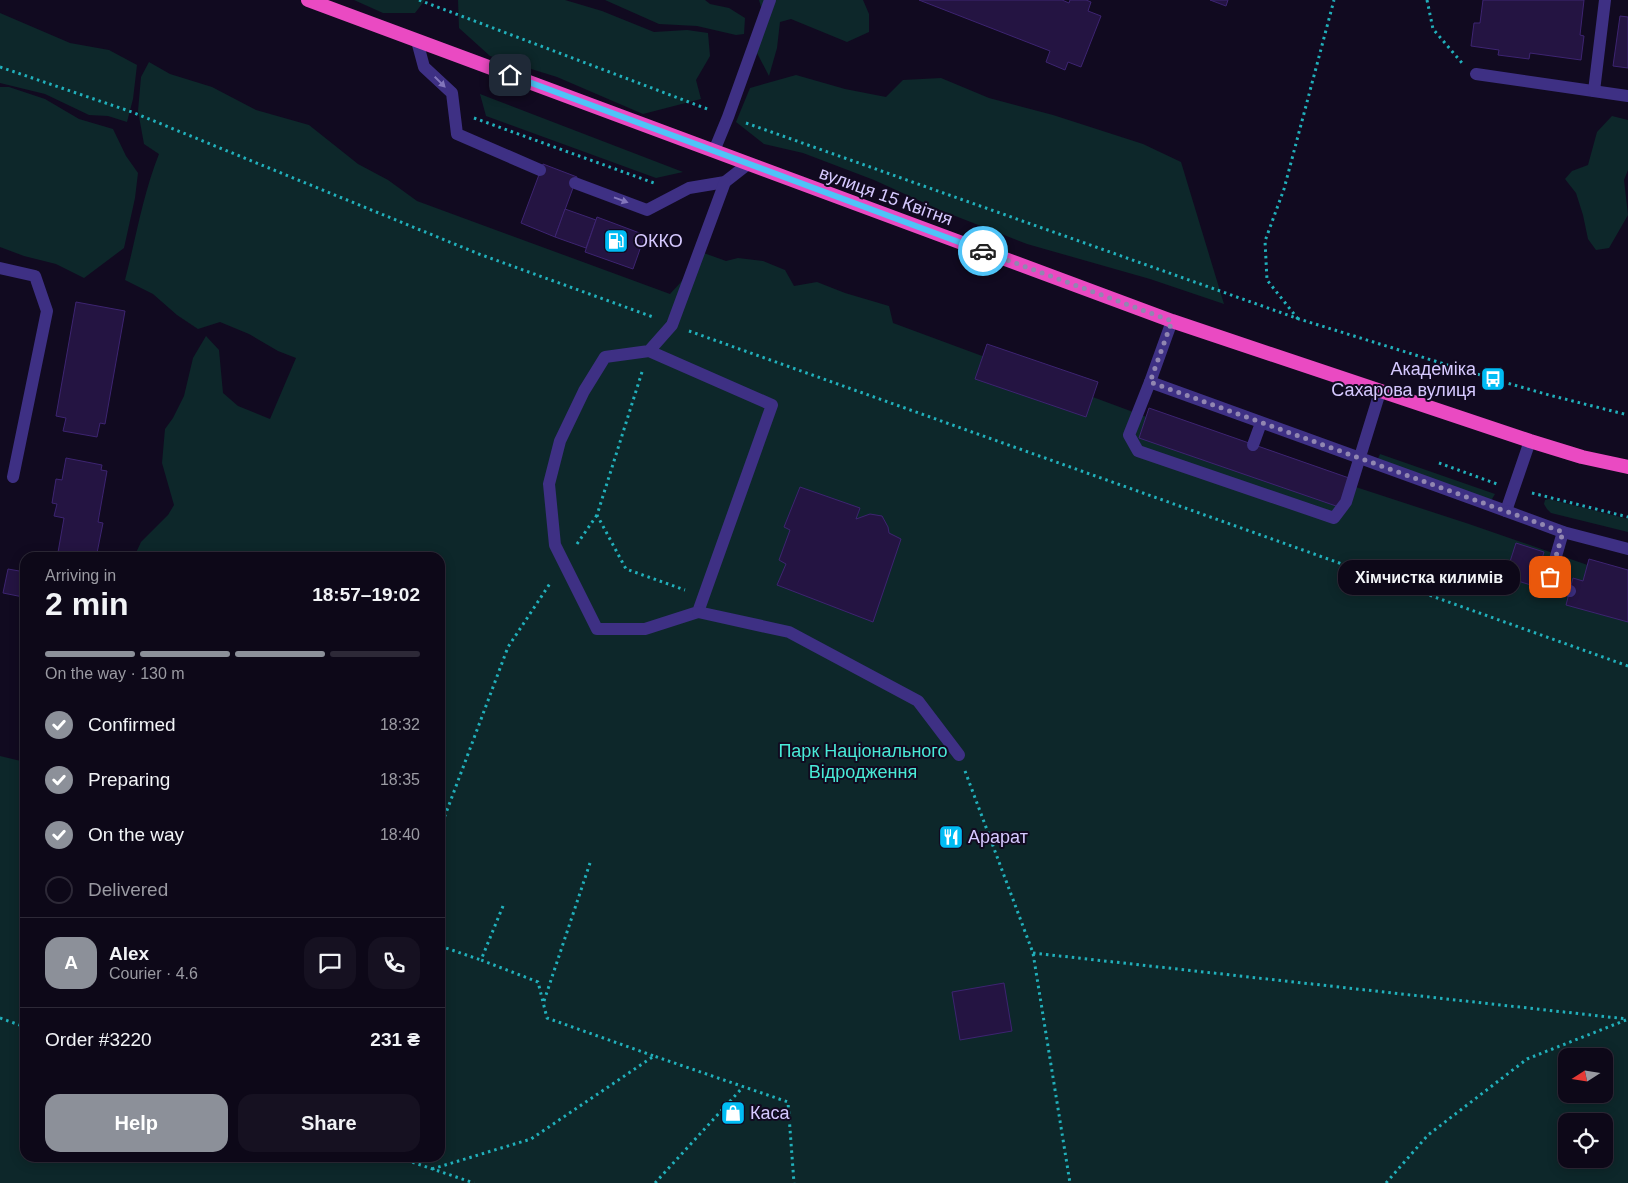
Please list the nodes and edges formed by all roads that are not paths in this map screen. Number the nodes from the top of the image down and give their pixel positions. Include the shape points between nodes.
1 (308, 0) edge
2 (770, 0) edge
3 (1604, 0) edge
4 (417, 41) junction
5 (1476, 74) road end
6 (1594, 91) junction
7 (1628, 96) edge
8 (714, 151) junction
9 (748, 164) junction
10 (540, 170) dead end
11 (725, 182) junction
12 (575, 183) dead end
13 (0, 268) edge
14 (1172, 321) junction
15 (649, 351) junction
16 (1150, 382) junction
17 (1380, 392) junction
18 (1261, 423) junction
19 (1530, 441) junction
20 (1253, 445) dead end
21 (1360, 458) junction
22 (1628, 467) edge
23 (13, 478) dead end
24 (1506, 511) junction
25 (1563, 532) junction
26 (1628, 549) edge
27 (1570, 591) dead end
28 (698, 612) junction
29 (959, 755) road end

1 - 4 highway, вулиця 15 Квітня
2 - 8 lane
3 - 6 lane
4 - 8 highway, вулиця 15 Квітня
4 -> 10 lane via 424,66 452,93 457,134
5 - 6 lane
6 - 7 lane
8 - 9 highway, вулиця 15 Квітня
9 - 11 lane
9 - 14 highway, вулиця 15 Квітня
12 -> 11 lane via 647,210 689,188
11 - 15 lane via 672,324
13 - 23 lane via 35,276 47,312
14 - 16 lane
14 - 17 highway, вулиця 15 Квітня
15 - 28 lane via 772,405
15 - 28 lane via 605,357 584,391 560,441 549,484 555,544 597,629 645,629
16 - 18 lane
16 - 21 lane via 1129,435 1138,451 1242,480 1334,518 1346,502
17 - 19 highway, вулиця 15 Квітня
17 - 21 lane
18 - 20 lane
18 - 21 lane
19 - 22 highway, вулиця 15 Квітня
19 - 24 lane
21 - 24 lane
24 - 25 lane
25 - 26 lane
25 - 27 lane via 1550,577 1559,587
28 - 29 lane via 789,632 918,701

